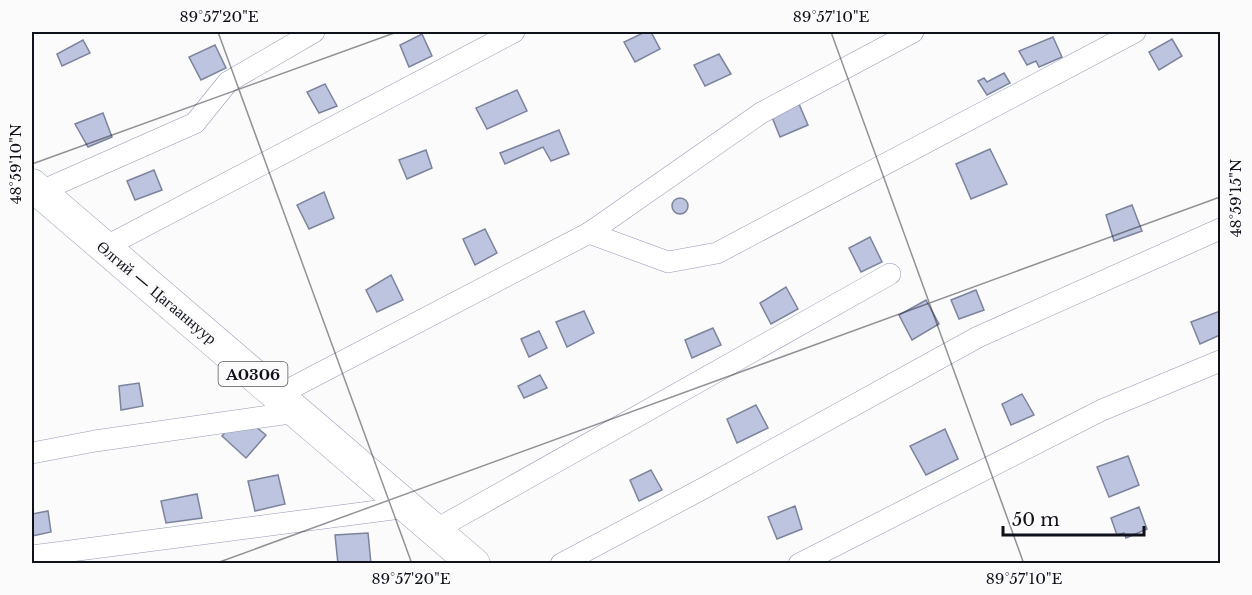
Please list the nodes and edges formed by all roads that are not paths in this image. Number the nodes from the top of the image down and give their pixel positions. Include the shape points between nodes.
1 (314, 32) edge
2 (514, 32) edge
3 (913, 32) edge
4 (1136, 32) edge
5 (35, 189) edge
6 (1221, 229) edge
7 (589, 233) junction
8 (105, 247) junction
9 (890, 274) dead end
10 (1221, 361) edge
11 (288, 404) junction
12 (32, 453) edge
13 (408, 507) junction
14 (435, 530) junction
15 (32, 556) edge
16 (462, 560) edge
17 (561, 564) edge
18 (799, 564) edge

1 - 5 street via 228,82 195,123
2 - 8 street
3 - 7 street via 760,112
4 - 7 street via 717,253 668,262
5 - 8 highway, Өлгий — Цагааннуур / A0306
6 - 17 street via 978,337
7 - 11 street
8 - 11 highway, Өлгий — Цагааннуур / A0306
9 - 14 street
10 - 18 street via 1102,410
11 - 12 street
11 - 13 highway, Өлгий — Цагааннуур / A0306
13 - 14 highway, Өлгий — Цагааннуур / A0306
13 - 15 street
14 - 16 highway, Өлгий — Цагааннуур / A0306

